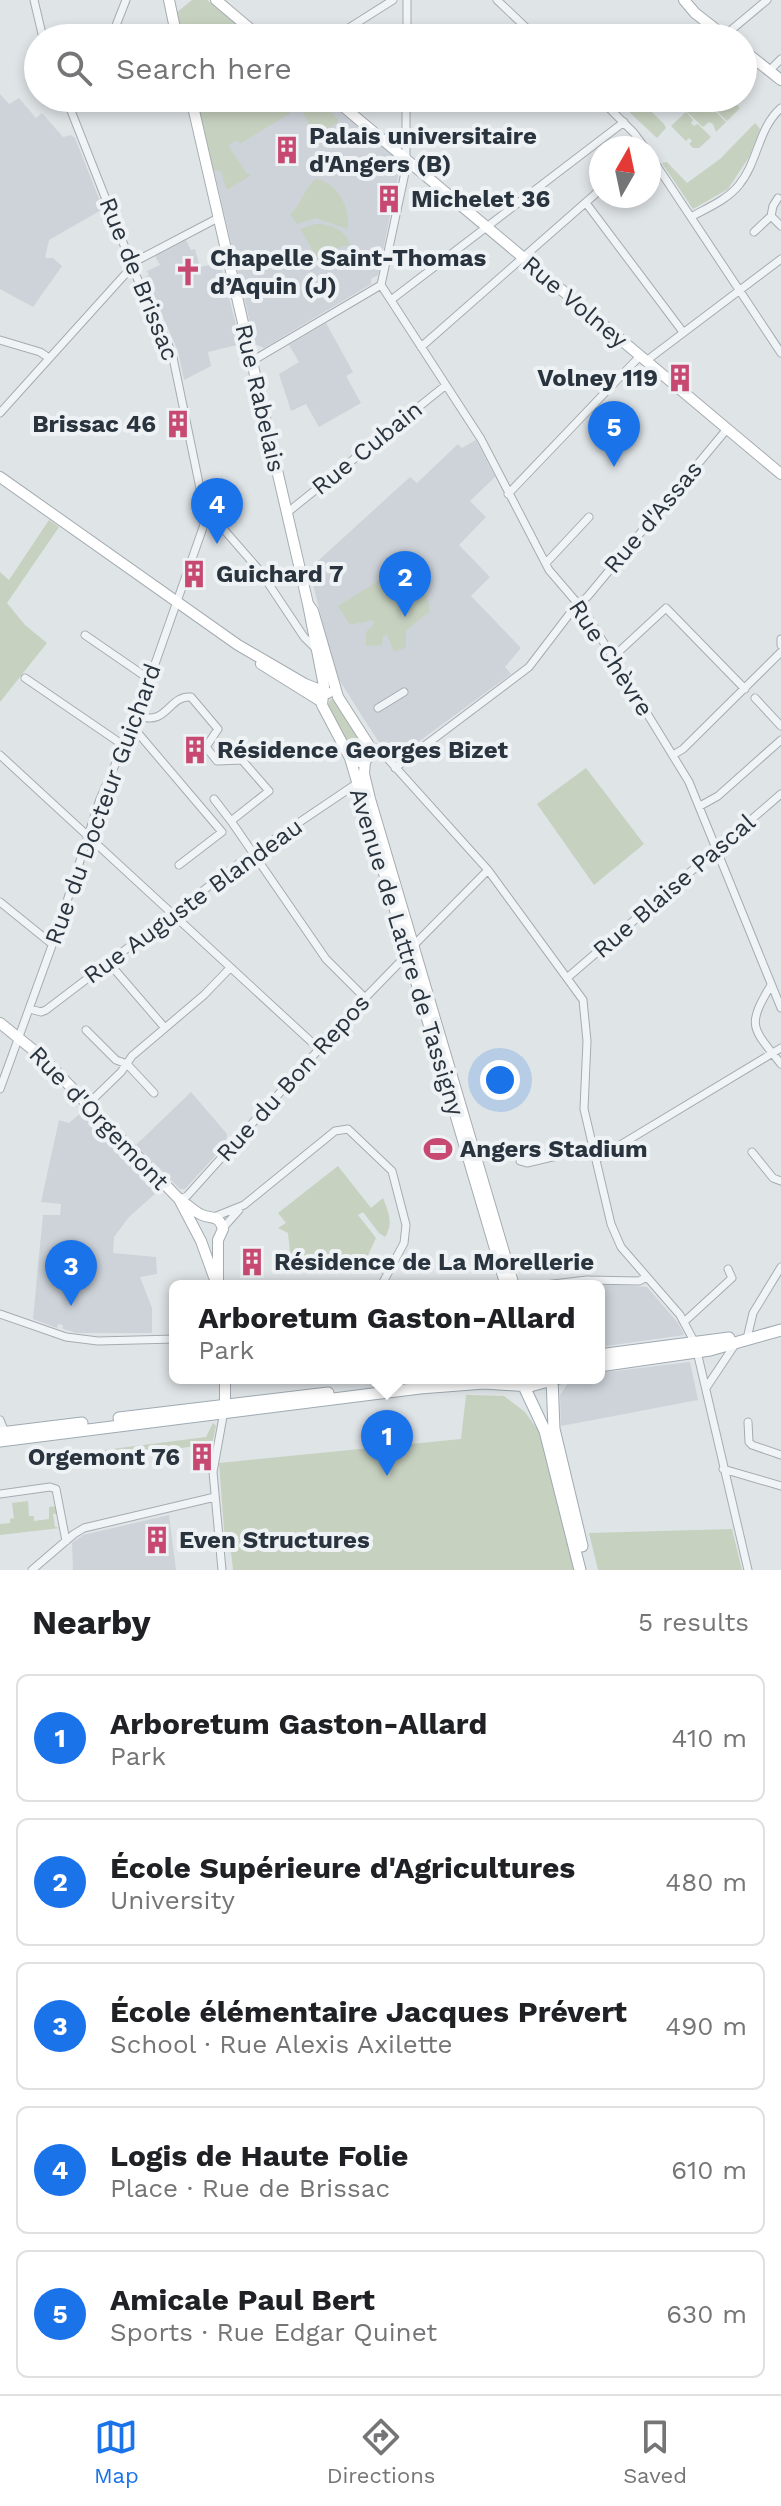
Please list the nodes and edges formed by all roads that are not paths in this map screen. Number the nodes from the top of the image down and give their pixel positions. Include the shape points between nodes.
1 (34, 0) edge
2 (126, 0) edge
3 (169, 0) edge
4 (216, 0) edge
5 (393, 0) edge
6 (407, 0) edge
7 (497, 0) edge
8 (684, 0) edge
9 (767, 0) edge
10 (40, 24) edge
11 (117, 24) edge
12 (174, 24) edge
13 (244, 24) edge
14 (355, 24) edge
15 (407, 24) edge
16 (522, 24) edge
17 (709, 24) edge
18 (740, 24) edge
19 (781, 59) edge
20 (757, 61) edge
21 (769, 71) junction
22 (781, 80) edge
23 (781, 108) edge
24 (72, 112) edge
25 (194, 112) edge
26 (349, 112) edge
27 (406, 112) edge
28 (614, 112) edge
29 (624, 122) junction
30 (635, 136) edge
31 (406, 160) junction
32 (661, 172) edge
33 (778, 198) dead end
34 (589, 200) edge
35 (586, 203) junction
36 (771, 216) junction
37 (691, 217) junction
38 (218, 218) junction
39 (781, 226) edge
40 (486, 227) junction
41 (754, 232) dead end
42 (524, 259) junction
43 (781, 259) edge
44 (133, 266) junction
45 (381, 285) junction
46 (739, 290) junction
47 (391, 300) junction
48 (683, 332) junction
49 (0, 340) edge
50 (421, 347) junction
51 (781, 353) edge
52 (49, 358) junction
53 (643, 358) junction
54 (252, 361) junction
55 (446, 385) junction
56 (0, 413) edge
57 (727, 429) junction
58 (781, 474) edge
59 (0, 477) edge
60 (508, 494) junction
61 (288, 512) junction
62 (208, 516) junction
63 (589, 517) dead end
64 (546, 563) junction
65 (177, 602) junction
66 (308, 604) junction
67 (579, 604) junction
68 (85, 635) dead end
69 (309, 635) junction
70 (318, 652) junction
71 (781, 652) edge
72 (613, 657) junction
73 (328, 667) junction
74 (25, 678) dead end
75 (149, 679) junction
76 (745, 689) junction
77 (404, 692) dead end
78 (323, 697) junction
79 (338, 697) junction
80 (755, 698) dead end
81 (378, 708) dead end
82 (137, 715) junction
83 (132, 726) junction
84 (781, 726) edge
85 (781, 740) edge
86 (123, 745) junction
87 (369, 746) junction
88 (0, 755) edge
89 (673, 755) junction
90 (349, 756) junction
91 (365, 761) junction
92 (395, 768) junction
93 (356, 784) junction
94 (781, 794) edge
95 (214, 799) dead end
96 (700, 806) junction
97 (231, 821) junction
98 (87, 835) junction
99 (717, 850) junction
100 (254, 854) junction
101 (179, 865) dead end
102 (488, 870) junction
103 (0, 902) edge
104 (173, 914) junction
105 (52, 944) junction
106 (413, 946) junction
107 (408, 958) junction
108 (109, 963) junction
109 (230, 968) junction
110 (567, 978) junction
111 (771, 985) junction
112 (365, 998) junction
113 (781, 1008) edge
114 (30, 1009) junction
115 (0, 1023) edge
116 (165, 1028) junction
117 (86, 1030) dead end
118 (19, 1038) junction
119 (318, 1048) junction
120 (781, 1048) edge
121 (772, 1053) junction
122 (127, 1064) junction
123 (781, 1064) edge
124 (0, 1089) edge
125 (154, 1093) dead end
126 (87, 1105) junction
127 (594, 1147) junction
128 (752, 1152) dead end
129 (597, 1159) junction
130 (520, 1161) dead end
131 (781, 1181) edge
132 (179, 1199) junction
133 (244, 1205) junction
134 (209, 1216) junction
135 (223, 1228) junction
136 (195, 1230) junction
137 (218, 1240) junction
138 (201, 1241) junction
139 (781, 1267) edge
140 (728, 1269) dead end
141 (647, 1277) junction
142 (216, 1280) edge
143 (218, 1280) edge
144 (384, 1280) edge
145 (504, 1280) edge
146 (512, 1280) edge
147 (605, 1280) edge
148 (0, 1314) edge
149 (684, 1322) junction
150 (781, 1328) edge
151 (748, 1334) junction
152 (169, 1339) edge
153 (736, 1343) junction
154 (697, 1348) junction
155 (605, 1355) edge
156 (605, 1365) edge
157 (225, 1384) edge
158 (400, 1384) edge
159 (474, 1384) edge
160 (523, 1384) edge
161 (554, 1384) edge
162 (706, 1388) junction
163 (224, 1410) junction
164 (0, 1420) edge
165 (748, 1422) dead end
166 (2, 1435) edge
167 (781, 1455) edge
168 (723, 1469) junction
169 (781, 1486) edge
170 (0, 1494) edge
171 (215, 1497) junction
172 (66, 1541) junction
173 (32, 1570) edge
174 (222, 1570) edge
175 (580, 1570) edge
176 (588, 1570) edge
177 (748, 1570) edge

1 - 10 street
2 - 11 street
3 - 12 street
4 - 13 street
5 - 14 street
6 - 15 street
7 - 16 street
8 - 17 street
9 - 18 street
19 - 21 street
20 - 21 street
21 - 22 street
23 - 37 street via 769,118 741,182
24 - 44 street, Rue de Brissac
25 - 38 street, Rue Rabelais
26 - 31 street, Rue Volney
27 - 31 street
28 - 29 street
29 - 30 street
29 - 40 street
31 - 40 street, Rue Volney
31 - 45 street
32 - 37 street
33 - 36 street
34 - 35 street
35 - 42 street
35 - 48 street
36 - 39 street
36 - 41 street
37 - 46 street
38 - 44 street
38 - 54 street, Rue Rabelais
40 - 42 street, Rue Volney
40 - 47 street
42 - 50 street
42 - 53 street, Rue Volney
43 - 46 street
44 - 52 street
44 - 62 street, Rue de Brissac via 172,353
45 - 47 street, Rue Chèvre
45 - 54 street
46 - 48 street
46 - 51 street
47 - 50 street, Rue Chèvre
48 - 53 street
49 - 52 street
50 - 55 street, Rue Chèvre
52 - 56 street
53 - 57 street, Rue Volney
53 - 60 street
54 - 61 street, Rue Rabelais
55 - 60 street, Rue Chèvre
55 - 61 street, Rue Cubain
57 - 58 street, Rue Volney
57 - 67 street, Rue d'Assas
59 - 65 street
60 - 64 street, Rue Chèvre
61 - 66 street, Rue Rabelais
62 - 65 street, Rue du Docteur Guichard
62 - 69 street, Rue de Brissac via 260,571
63 - 64 street
64 - 67 street, Rue Chèvre
65 - 75 street, Rue du Docteur Guichard
65 - 78 street
66 - 69 street, Rue Rabelais
66 - 73 street, Rue Rabelais
67 - 72 street, Rue Chèvre
67 - 92 street, Rue d'Assas via 529,667
68 - 75 street
69 - 70 street, Rue Rabelais
70 - 73 street, Rue Rabelais
70 - 78 street, Rue Rabelais
71 - 76 street
72 - 76 street via 666,608
72 - 89 street, Rue Chèvre
73 - 79 street, Rue Rabelais
74 - 86 street
75 - 82 street, Rue du Docteur Guichard
76 - 89 street
77 - 81 street
78 - 79 street
78 - 90 street, Avenue de Lattre de Tassigny
79 - 87 street, Rue Rabelais
80 - 84 street
82 - 83 street, Rue du Docteur Guichard
82 - 97 street via 153,719 183,697 192,698 218,729 206,747 217,761 242,760 269,791
83 - 86 street, Rue du Docteur Guichard
83 - 101 street via 222,832
85 - 96 street
86 - 98 street, Rue du Docteur Guichard
87 - 91 street
87 - 92 street via 379,749
88 - 98 street
89 - 96 street, Rue Chèvre
90 - 91 street
90 - 93 street, Avenue de Lattre de Tassigny
91 - 92 street
91 - 106 street, Avenue de Lattre de Tassigny via 370,799
92 - 102 street
93 - 100 street, Rue Auguste Blandeau
93 - 107 street, Avenue de Lattre de Tassigny
94 - 99 street, Rue Blaise Pascal
95 - 97 street
96 - 99 street, Rue Chèvre
97 - 100 street
98 - 104 street
98 - 105 street, Rue du Docteur Guichard
99 - 110 street, Rue Blaise Pascal
99 - 111 street, Rue Chèvre
100 - 104 street, Rue Auguste Blandeau
100 - 112 street via 326,959
102 - 106 street
102 - 110 street
103 - 105 street
104 - 108 street, Rue Auguste Blandeau
104 - 109 street
105 - 114 street, Rue du Docteur Guichard
106 - 146 street, Avenue de Lattre de Tassigny
107 - 112 street, Rue du Bon Repos
107 - 145 street, Avenue de Lattre de Tassigny
108 - 114 street, Rue Auguste Blandeau via 45,1011
108 - 116 street
109 - 116 street
109 - 119 street
110 - 127 street via 584,1005 583,1101
111 - 113 street, Rue Chèvre
111 - 121 street via 754,1017
112 - 119 street, Rue du Bon Repos
114 - 118 street, Rue du Docteur Guichard
115 - 118 street, Rue d'Orgemont
116 - 122 street
117 - 122 street
118 - 124 street, Rue du Docteur Guichard
118 - 126 street, Rue d'Orgemont
119 - 132 street, Rue du Bon Repos
120 - 121 street
121 - 123 street
121 - 129 street
122 - 125 street
122 - 126 street
126 - 132 street, Rue d'Orgemont
127 - 129 street
127 - 130 street
128 - 131 street
129 - 141 street via 616,1237
132 - 134 street, Rue d'Orgemont
132 - 136 street, Rue d'Orgemont
133 - 134 street
133 - 135 street
133 - 144 street via 335,1131 352,1131 392,1171 406,1225 404,1243
134 - 135 street, Rue d'Orgemont
134 - 136 street via 196,1223
135 - 137 street, Rue d'Orgemont
136 - 138 street, Rue d'Orgemont
137 - 138 street
137 - 143 street, Rue d'Orgemont
138 - 142 street, Rue d'Orgemont
139 - 151 street via 753,1313
140 - 149 street via 732,1278
141 - 147 street
141 - 149 street
148 - 152 street via 88,1341
149 - 154 street
150 - 151 main road
150 - 153 main road
151 - 154 main road
153 - 154 main road
153 - 162 street
154 - 155 main road
154 - 156 main road
154 - 162 street
157 - 163 street
158 - 163 main road
159 - 163 main road
160 - 175 main road via 545,1431
161 - 176 main road via 554,1429
162 - 168 street
163 - 166 main road
163 - 171 street via 213,1472
164 - 166 street
165 - 167 street via 749,1442
168 - 169 street
168 - 177 street
170 - 172 street via 56,1489
171 - 172 street via 88,1527
171 - 174 street
172 - 173 street

